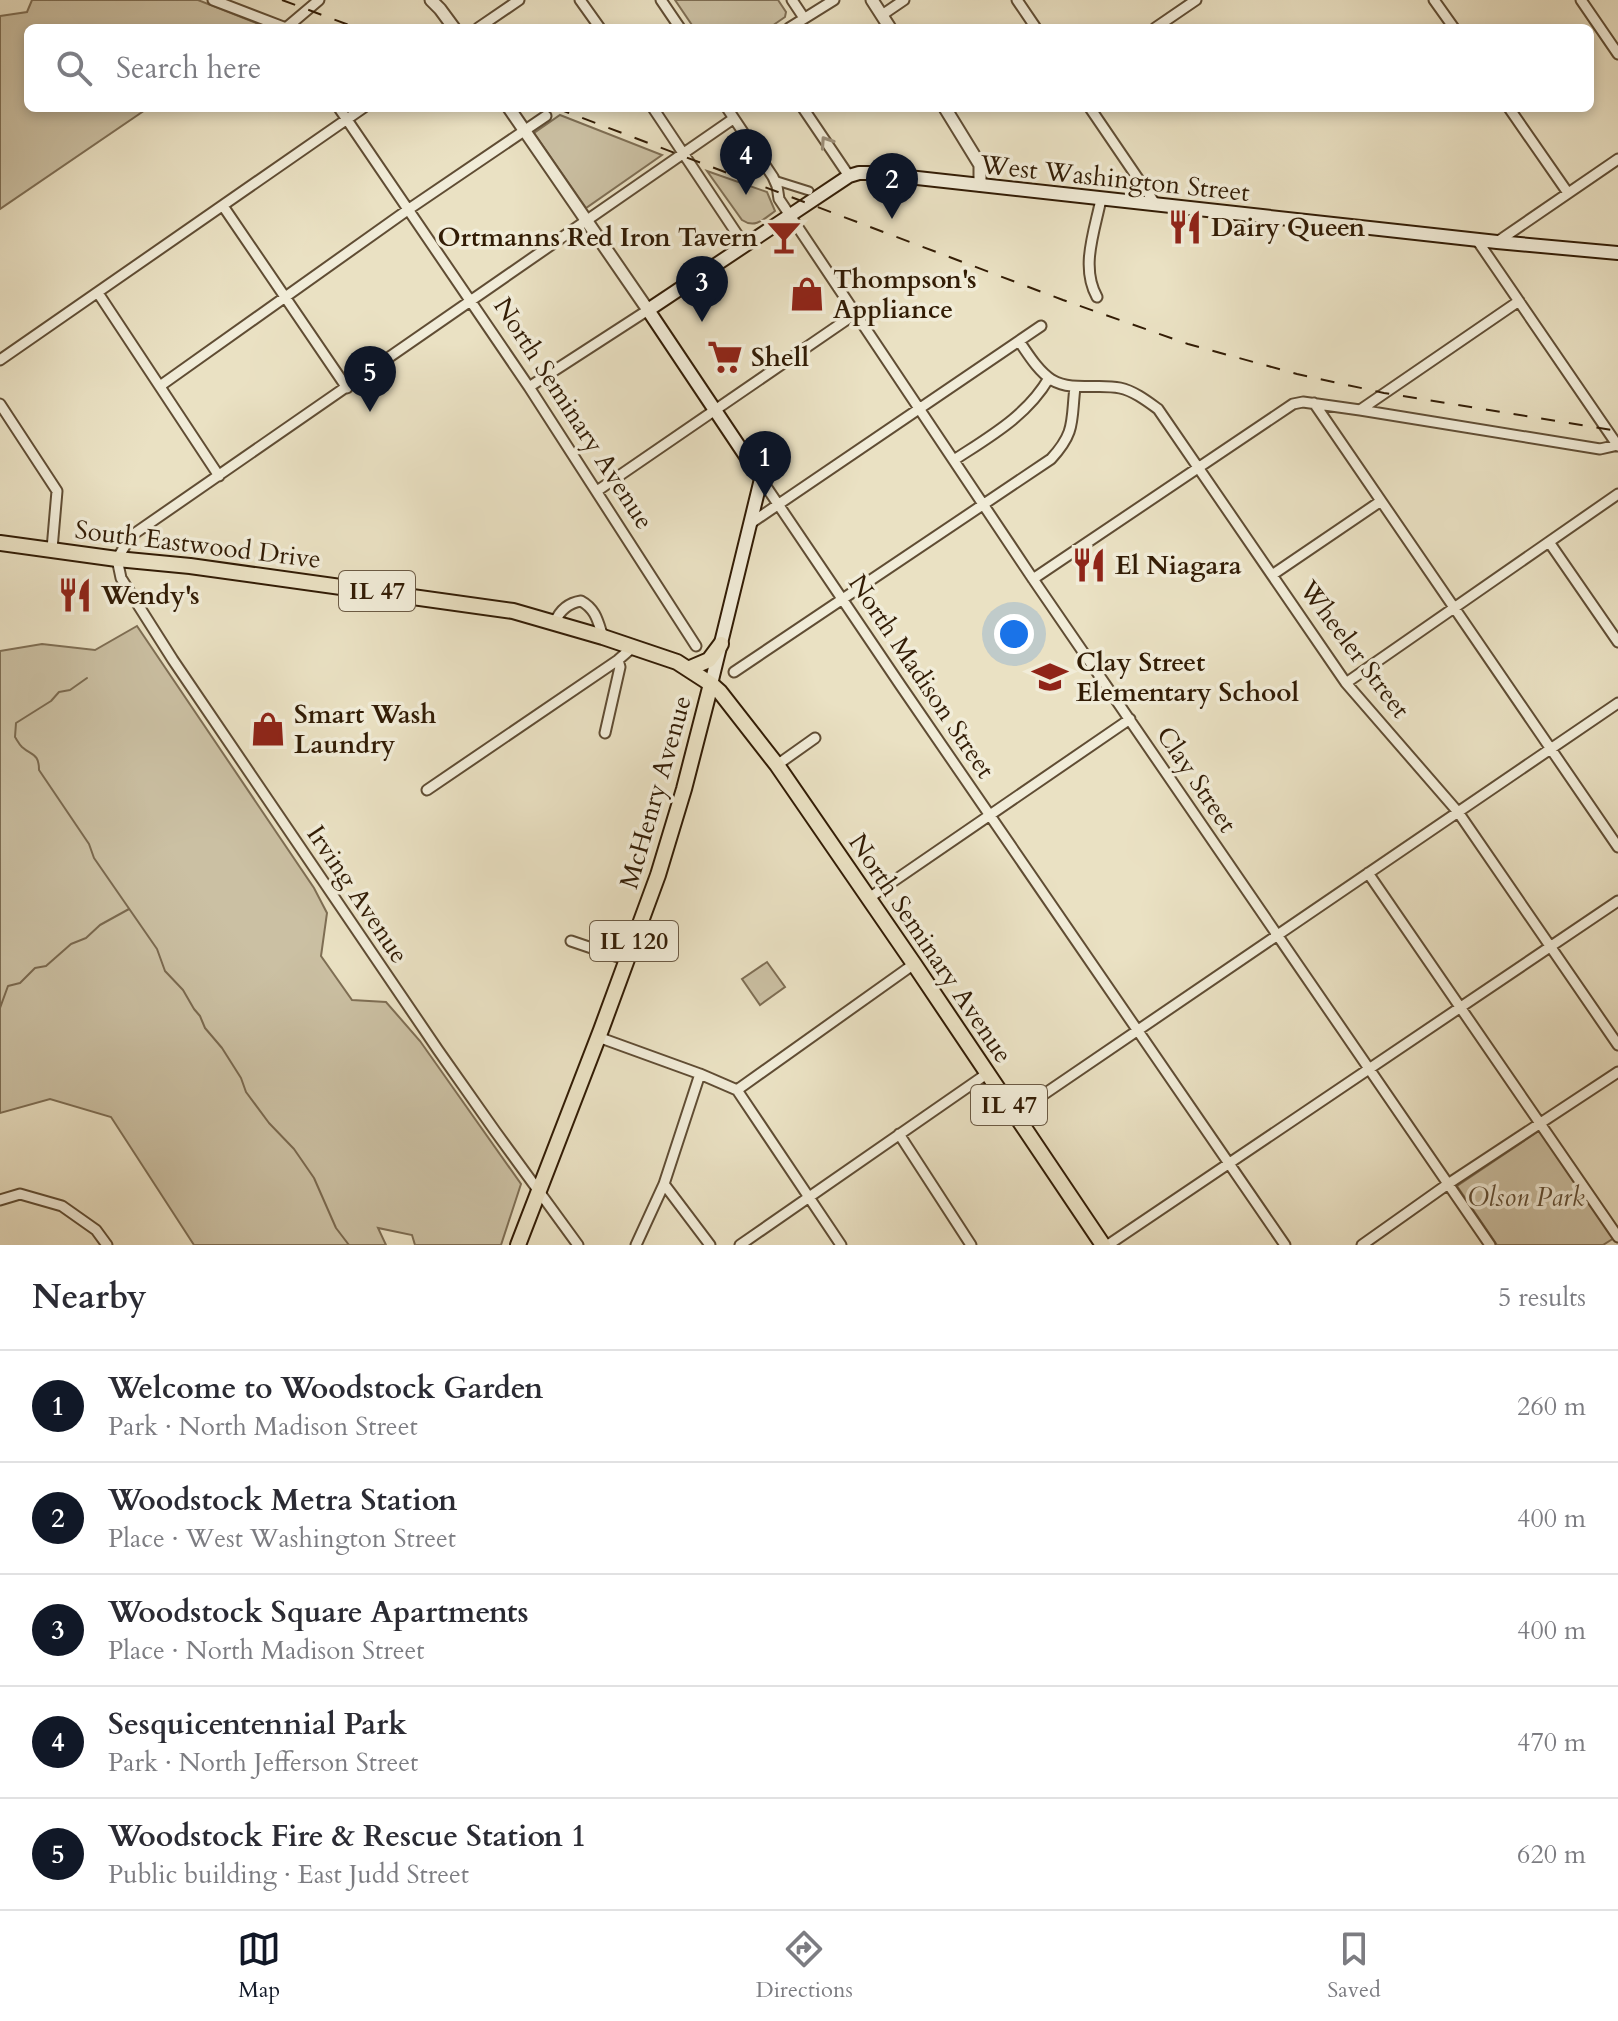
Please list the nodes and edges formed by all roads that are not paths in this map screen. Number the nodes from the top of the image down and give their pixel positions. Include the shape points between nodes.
1 (213, 0) edge
2 (319, 0) edge
3 (519, 0) edge
4 (580, 0) edge
5 (661, 0) edge
6 (792, 0) edge
7 (834, 0) edge
8 (872, 0) edge
9 (904, 0) edge
10 (1017, 0) edge
11 (1196, 0) edge
12 (1434, 0) edge
13 (1581, 0) edge
14 (436, 3) edge
15 (882, 15) junction
16 (804, 18) junction
17 (276, 24) edge
18 (291, 24) edge
19 (451, 24) edge
20 (484, 24) edge
21 (597, 24) edge
22 (677, 24) edge
23 (795, 24) edge
24 (888, 24) edge
25 (1033, 24) edge
26 (1161, 24) edge
27 (1451, 24) edge
28 (1618, 54) edge
29 (342, 112) edge
30 (357, 112) edge
31 (512, 112) edge
32 (656, 112) edge
33 (729, 112) edge
34 (806, 112) edge
35 (947, 112) edge
36 (1093, 112) edge
37 (1512, 112) edge
38 (546, 116) dead end
39 (347, 119) junction
40 (733, 119) junction
41 (525, 131) junction
42 (683, 153) junction
43 (1618, 159) edge
44 (849, 176) junction
45 (774, 180) junction
46 (980, 185) junction
47 (809, 191) dead end
48 (1568, 193) junction
49 (1101, 199) junction
50 (1156, 205) junction
51 (223, 206) junction
52 (409, 209) junction
53 (790, 216) junction
54 (586, 221) junction
55 (1477, 240) junction
56 (1497, 242) junction
57 (745, 246) junction
58 (1618, 253) edge
59 (98, 293) junction
60 (285, 297) junction
61 (1097, 297) dead end
62 (471, 300) junction
63 (1519, 301) junction
64 (648, 310) junction
65 (855, 314) junction
66 (1041, 326) dead end
67 (1019, 341) junction
68 (0, 360) edge
69 (1049, 378) junction
70 (160, 386) junction
71 (529, 387) junction
72 (1075, 387) junction
73 (347, 388) junction
74 (1314, 403) junction
75 (0, 404) edge
76 (919, 409) junction
77 (715, 410) junction
78 (1360, 410) junction
79 (1618, 445) edge
80 (954, 460) junction
81 (1199, 467) junction
82 (219, 476) junction
83 (761, 479) junction
84 (597, 491) junction
85 (1618, 494) edge
86 (1381, 501) junction
87 (778, 504) junction
88 (984, 504) junction
89 (751, 523) junction
90 (1549, 542) junction
91 (0, 543) edge
92 (52, 549) junction
93 (117, 559) junction
94 (1272, 575) junction
95 (1033, 579) junction
96 (843, 599) junction
97 (1454, 608) junction
98 (555, 622) junction
99 (603, 637) junction
100 (1618, 642) edge
101 (721, 644) junction
102 (696, 646) dead end
103 (633, 647) junction
104 (618, 660) junction
105 (688, 669) junction
106 (734, 672) dead end
107 (1346, 683) junction
108 (711, 684) junction
109 (1618, 703) edge
110 (732, 706) junction
111 (1130, 719) junction
112 (700, 725) junction
113 (605, 733) dead end
114 (815, 738) dead end
115 (1551, 749) junction
116 (777, 765) junction
117 (427, 790) dead end
118 (1458, 812) junction
119 (991, 815) junction
120 (1618, 847) edge
121 (1368, 873) junction
122 (869, 898) junction
123 (1618, 901) edge
124 (1277, 936) junction
125 (571, 941) dead end
126 (1550, 947) junction
127 (627, 960) junction
128 (914, 964) junction
129 (1460, 1007) junction
130 (1138, 1031) junction
131 (598, 1037) junction
132 (1618, 1045) edge
133 (1369, 1069) junction
134 (1618, 1072) edge
135 (988, 1073) junction
136 (700, 1074) junction
137 (737, 1090) junction
138 (1015, 1114) junction
139 (1540, 1123) junction
140 (899, 1134) junction
141 (1229, 1164) junction
142 (664, 1184) junction
143 (1448, 1184) junction
144 (539, 1192) junction
145 (808, 1197) junction
146 (0, 1200) edge
147 (1617, 1241) edge
148 (107, 1245) edge
149 (518, 1245) edge
150 (578, 1245) edge
151 (636, 1245) edge
152 (710, 1245) edge
153 (740, 1245) edge
154 (841, 1245) edge
155 (971, 1245) edge
156 (1106, 1245) edge
157 (1285, 1245) edge
158 (1362, 1245) edge
159 (1490, 1245) edge

1 - 17 street
2 - 18 street
3 - 20 street
4 - 21 street
5 - 22 street
6 - 16 street
7 - 16 street
8 - 15 street
9 - 15 street
10 - 25 street
11 - 26 street
12 - 27 street
13 - 28 street
14 - 19 street
15 - 24 street
16 - 23 street
29 - 39 street, North Seminary Avenue
30 - 39 street
31 - 41 street, North Madison Street
32 - 42 street
33 - 40 street, Clay Street
44 -> 34 street
35 - 46 street via 980,165
36 - 50 street
37 - 48 street
38 - 41 street
39 - 51 street
39 - 52 street, North Seminary Avenue
40 - 42 street
40 - 45 street, Clay Street
41 - 52 street
41 - 54 street, North Madison Street
42 - 54 street
42 - 57 street
43 - 48 street
44 - 46 main road, West Washington Street via 872,173
44 - 53 main road
45 - 47 street
45 - 53 street, Clay Street
46 - 49 main road, West Washington Street
48 - 56 street
49 - 50 main road, West Washington Street
49 - 61 street via 1088,273
50 - 55 main road, West Washington Street
51 - 59 street
51 - 60 street
52 - 60 street
52 - 62 street, North Seminary Avenue
53 - 57 main road
53 - 65 street, Clay Street
54 - 62 street
54 - 64 street, North Madison Street
55 - 56 main road, West Washington Street
55 - 63 street
56 - 58 main road, West Washington Street
57 - 64 main road
59 - 68 street
59 - 70 street
60 - 70 street
60 - 73 street
62 - 71 street, North Seminary Avenue
62 - 73 street
63 - 78 street
63 - 79 street
64 - 71 street
64 - 77 main road, North Madison Street
65 - 76 street, Clay Street
65 - 77 street
66 - 67 street
67 - 69 street
67 - 76 street
69 - 72 street, Wheeler Street
69 - 80 street via 1015,419
70 - 82 street
71 - 84 street, North Seminary Avenue
72 - 81 street, Wheeler Street via 1121,388 1144,398 1158,409
72 - 88 street via 1074,417 1060,449
73 - 82 street
74 - 78 street
74 - 81 street via 1293,404
74 - 86 street
75 - 92 street via 57,491
76 - 80 street, Clay Street
76 - 87 street
77 - 83 main road, North Madison Street
77 - 84 street
78 - 79 street via 1600,449
80 - 88 street, Clay Street
81 - 94 street, Wheeler Street
81 - 95 street
82 - 93 street via 131,536
83 - 87 street, North Madison Street
83 - 89 main road, McHenry Avenue / IL 120
84 - 102 street, North Seminary Avenue
85 - 90 street
86 - 94 street
86 - 97 street
87 - 89 street
87 - 96 street, North Madison Street
88 - 95 street, Clay Street
88 - 96 street
89 - 101 main road, McHenry Avenue / IL 120
90 - 97 street
90 - 100 street
91 - 92 main road, South Eastwood Drive / IL 47
92 - 93 main road, South Eastwood Drive / IL 47
93 - 98 main road, South Eastwood Drive / IL 47 via 468,603
93 - 144 street, Irving Avenue via 121,578 173,660
94 - 107 street, Wheeler Street
95 - 111 street, Clay Street
96 - 106 street
96 - 119 street, North Madison Street
97 - 107 street
97 - 115 street
98 - 99 main road, South Eastwood Drive / IL 47
98 - 99 street via 565,608 581,601 596,615
99 - 103 main road, South Eastwood Drive / IL 47
101 - 105 main road via 709,660
101 - 108 main road, McHenry Avenue / IL 120
103 - 104 street
103 - 105 main road, South Eastwood Drive / IL 47
104 - 113 street
104 - 117 street
105 - 108 main road, South Eastwood Drive / IL 47
107 - 118 street, Wheeler Street
108 - 110 main road, North Seminary Avenue / IL 47
108 - 112 main road, McHenry Avenue / IL 120
109 - 115 street
110 - 112 main road via 719,706
110 - 116 main road, North Seminary Avenue / IL 47
111 - 119 street
111 - 124 street, Clay Street
112 - 127 main road, McHenry Avenue / IL 120 via 658,875
114 - 116 street
115 - 118 street
115 - 120 street
116 - 122 main road, North Seminary Avenue / IL 47
118 - 121 street
118 - 126 street, Wheeler Street
119 - 122 street
119 - 130 street, North Madison Street
121 - 124 street
121 - 129 street
122 - 128 main road, North Seminary Avenue / IL 47
123 - 126 street
124 - 130 street
124 - 133 street, Clay Street
125 - 127 street
126 - 129 street
126 - 132 street, Wheeler Street
127 - 131 main road, McHenry Avenue / IL 120
128 - 135 main road, North Seminary Avenue / IL 47
128 - 137 street
129 - 133 street
129 - 139 street
130 - 138 street
130 - 141 street, North Madison Street
131 - 136 street
131 - 144 main road, McHenry Avenue / IL 120
133 - 141 street
133 - 143 street, Clay Street
134 - 139 street
135 - 138 main road, North Seminary Avenue / IL 47
135 - 140 street
136 - 137 street
136 - 142 street
137 - 145 street
138 - 156 main road, North Seminary Avenue / IL 47
139 - 143 street
139 - 147 street
140 - 145 street
140 - 155 street
141 - 156 street
141 - 157 street, North Madison Street
142 - 151 street
142 - 152 street
143 - 158 street
143 - 159 street, Clay Street
144 - 149 main road, McHenry Avenue / IL 120
144 - 150 street, Irving Avenue
145 - 153 street
145 - 154 street
146 - 148 street via 20,1194 62,1206 96,1230

